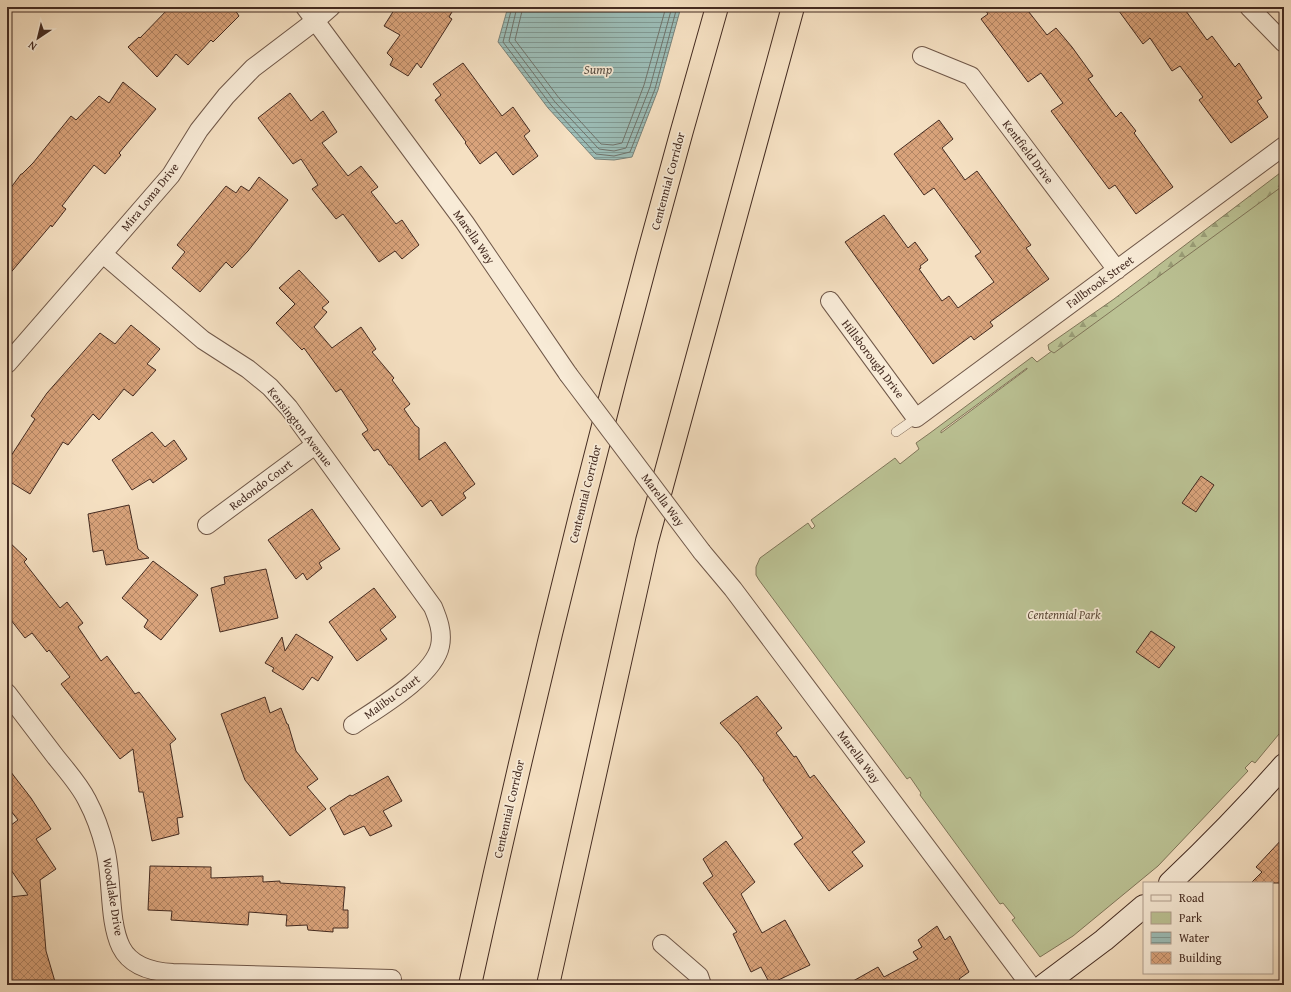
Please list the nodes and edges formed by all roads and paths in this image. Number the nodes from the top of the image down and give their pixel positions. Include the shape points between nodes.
1 (331, 7) edge
2 (717, 7) edge
3 (793, 7) edge
4 (1249, 7) edge
5 (310, 14) edge
6 (1284, 43) edge
7 (922, 56) dead end
8 (1284, 146) edge
9 (103, 254) junction
10 (1117, 270) junction
11 (830, 301) dead end
12 (7, 364) edge
13 (916, 418) junction
14 (896, 432) dead end
15 (315, 444) junction
16 (207, 525) dead end
17 (440, 646) joint
18 (7, 693) edge
19 (353, 726) dead end
20 (1284, 764) edge
21 (1171, 882) edge
22 (1143, 907) edge
23 (662, 944) dead end
24 (392, 979) dead end
25 (470, 985) edge
26 (548, 985) edge
27 (702, 985) edge
28 (1030, 985) edge
29 (1044, 985) edge

1 - 5 street, Mira Loma Drive
2 - 25 highway, Centennial Corridor via 594,460 544,660
3 - 26 highway via 647,541
4 - 6 street
5 - 9 street, Mira Loma Drive via 226,96 199,130 171,175
5 - 28 street, Marella Way, bridge via 465,224 568,374
7 - 10 street, Kentfield Drive via 970,76
8 - 10 street, Fallbrook Street
9 - 12 street, Mira Loma Drive
9 - 15 street, Kensington Avenue via 203,340 248,369 270,387
10 - 13 street, Fallbrook Street
11 - 13 street, Hillsborough Drive
13 - 14 lane
15 - 16 street, Redondo Court
15 - 17 street, Kensington Avenue via 433,607 440,630
17 - 19 street, Malibu Court via 424,674
18 - 24 street, Woodlake Drive via 87,800 105,848 116,932 122,948 143,968 154,972 173,973
20 - 21 street via 1232,822
22 - 29 street
23 - 27 street via 698,976

